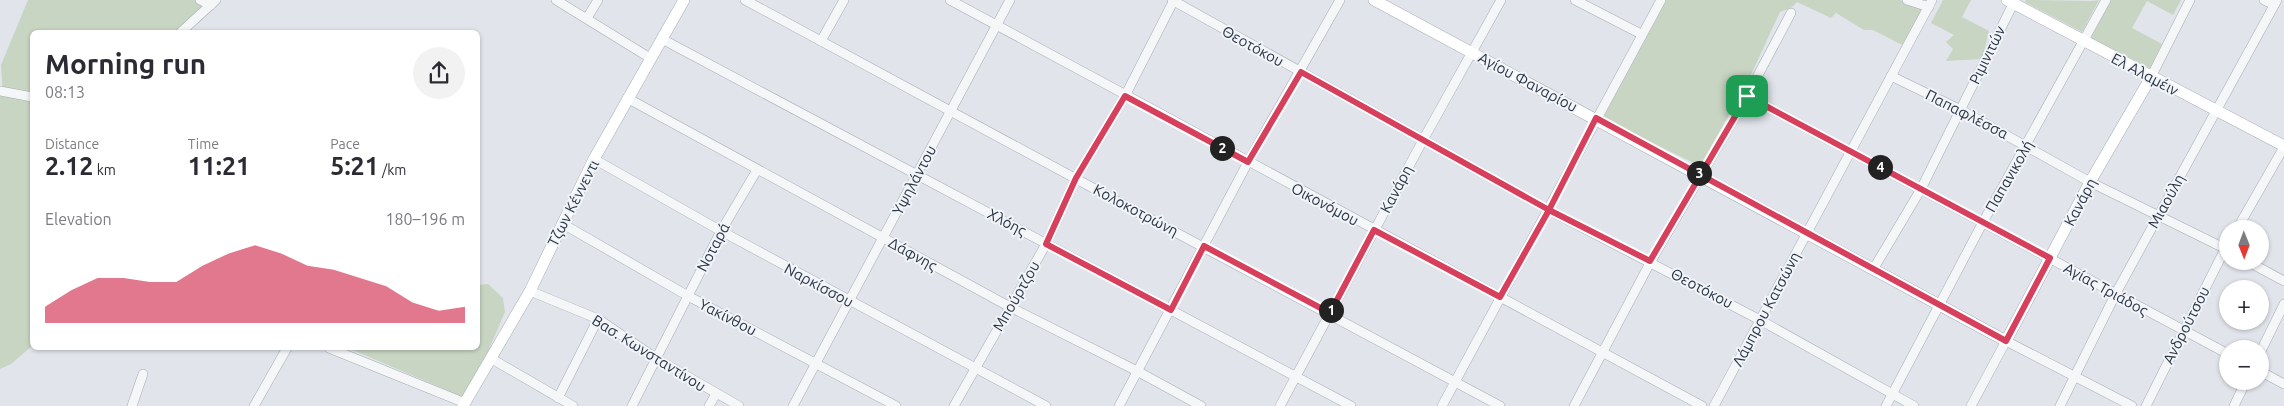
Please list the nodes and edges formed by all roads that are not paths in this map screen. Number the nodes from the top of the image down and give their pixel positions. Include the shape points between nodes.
1 (200, 0) edge
2 (556, 0) edge
3 (598, 0) edge
4 (684, 0) edge
5 (745, 0) edge
6 (844, 0) edge
7 (950, 0) edge
8 (1010, 0) edge
9 (1173, 0) edge
10 (1340, 0) edge
11 (1374, 0) edge
12 (1502, 0) edge
13 (1575, 0) edge
14 (1661, 0) edge
15 (1907, 0) edge
16 (2106, 0) edge
17 (2190, 0) edge
18 (2264, 0) edge
19 (2011, 1) edge
20 (213, 3) edge
21 (1930, 3) edge
22 (2276, 3) edge
23 (1791, 13) dead end
24 (587, 18) junction
25 (997, 26) junction
26 (183, 30) edge
27 (1641, 34) junction
28 (662, 39) junction
29 (821, 41) junction
30 (2085, 42) junction
31 (1473, 53) junction
32 (650, 58) junction
33 (1301, 72) junction
34 (1891, 76) junction
35 (2151, 76) junction
36 (0, 91) edge
37 (1125, 96) junction
38 (1747, 96) junction
39 (30, 97) edge
40 (627, 98) junction
41 (1961, 110) junction
42 (2216, 111) junction
43 (951, 113) junction
44 (1596, 118) junction
45 (1422, 140) junction
46 (2027, 146) junction
47 (2284, 147) edge
48 (1850, 152) junction
49 (594, 159) junction
50 (1248, 162) junction
51 (757, 170) junction
52 (1700, 174) junction
53 (917, 175) junction
54 (1076, 178) junction
55 (2090, 182) junction
56 (1921, 189) junction
57 (1549, 210) junction
58 (2158, 215) junction
59 (2242, 220) edge
60 (564, 224) junction
61 (1982, 224) junction
62 (1374, 230) junction
63 (721, 231) junction
64 (1807, 233) junction
65 (884, 237) junction
66 (1046, 244) junction
67 (2219, 244) edge
68 (1204, 246) junction
69 (2050, 258) junction
70 (1650, 261) junction
71 (2219, 263) edge
72 (1874, 268) junction
73 (2264, 270) edge
74 (2284, 281) edge
75 (530, 291) junction
76 (2116, 293) junction
77 (688, 296) junction
78 (1500, 297) junction
79 (849, 301) junction
80 (2284, 304) edge
81 (1939, 305) junction
82 (1010, 307) junction
83 (1171, 310) junction
84 (1330, 313) junction
85 (598, 319) junction
86 (1760, 320) junction
87 (2182, 331) junction
88 (2266, 340) edge
89 (2006, 341) junction
90 (286, 350) edge
91 (334, 350) edge
92 (2219, 350) edge
93 (1604, 351) junction
94 (492, 359) junction
95 (656, 359) junction
96 (816, 363) junction
97 (975, 368) junction
98 (1137, 371) junction
99 (143, 374) dead end
100 (1295, 376) junction
101 (2075, 376) junction
102 (2269, 376) edge
103 (1456, 382) junction
104 (2284, 384) edge
105 (2242, 390) edge
106 (716, 394) junction
107 (1892, 395) junction
108 (558, 398) junction
109 (464, 404) edge
110 (132, 406) edge
111 (254, 406) edge
112 (573, 406) edge
113 (632, 406) edge
114 (709, 406) edge
115 (739, 406) edge
116 (793, 406) edge
117 (896, 406) edge
118 (954, 406) edge
119 (1046, 406) edge
120 (1119, 406) edge
121 (1201, 406) edge
122 (1280, 406) edge
123 (1352, 406) edge
124 (1442, 406) edge
125 (1500, 406) edge
126 (1574, 406) edge
127 (1702, 406) edge
128 (1714, 406) edge
129 (1886, 406) edge
130 (1914, 406) edge
131 (1971, 406) edge
132 (2060, 406) edge
133 (2132, 406) edge
134 (2146, 406) edge
135 (2234, 406) edge

1 - 20 street
2 - 24 street
3 - 24 street
4 - 28 street, Τζων Κέννεντι
5 - 29 street, Κολοκοτρώνη
6 - 29 street
7 - 25 street, Οικονόμου
8 - 25 street, Υψηλάντου
9 - 33 street, Θεοτόκου
9 - 37 street, Μπούρτζου
10 - 33 street
11 - 31 street, Αγίου Φαναρίου
12 - 31 street, Κανάρη
13 - 27 street
14 - 27 street
15 - 21 street
16 - 30 street, Παπανικολή
17 - 35 street, Κανάρη
18 - 22 street
19 - 30 street, Ελ Αλαμέιν
19 - 41 street, Ριμινιτών
20 - 26 street
21 - 34 street, Λάμπρου Κατσώνη
22 - 42 street, Μιαούλη
23 - 38 street
24 - 32 street
25 - 37 street, Οικονόμου
25 - 43 street, Υψηλάντου
27 - 44 street
28 - 32 street, Τζων Κέννεντι
28 - 53 street, Χλόης
29 - 43 street, Κολοκοτρώνη
30 - 35 street, Ελ Αλαμέιν
30 - 46 street, Παπανικολή
31 - 44 street, Αγίου Φαναρίου
31 - 45 street, Κανάρη
32 - 40 street, Τζων Κέννεντι
33 - 45 street, Θεοτόκου
33 - 50 street
34 - 41 street, Παπαφλέσσα
34 - 48 street, Λάμπρου Κατσώνη
35 - 42 street, Ελ Αλαμέιν
35 - 55 street, Κανάρη
36 - 39 street
37 - 50 street, Οικονόμου
37 - 54 street, Μπούρτζου
38 - 48 street, Αγίας Τριάδος
38 - 52 street
40 - 49 street, Τζων Κέννεντι
40 - 51 street, Δάφνης
41 - 46 street, Παπαφλέσσα
41 - 56 street, Ριμινιτών
42 - 47 street, Ελ Αλαμέιν
42 - 58 street, Μιαούλη
43 - 53 street, Υψηλάντου
43 - 54 street, Κολοκοτρώνη
44 - 52 street, Αγίου Φαναρίου
44 - 57 street
45 - 57 street, Θεοτόκου
45 - 62 street, Κανάρη
46 - 55 street, Παπαφλέσσα
46 - 61 street, Παπανικολή
47 - 59 street
48 - 56 street, Αγίας Τριάδος
48 - 64 street, Λάμπρου Κατσώνη
49 - 60 street, Τζων Κέννεντι
49 - 63 street, Ναρκίσσου
50 - 62 street, Οικονόμου
50 - 68 street
51 - 63 street, Νοταρά
51 - 65 street, Δάφνης
52 - 64 street, Αγίου Φαναρίου
52 - 70 street
53 - 65 street, Υψηλάντου
53 - 66 street, Χλόης
54 - 66 street, Μπούρτζου
54 - 68 street, Κολοκοτρώνη
55 - 58 street, Παπαφλέσσα
55 - 69 street, Κανάρη
56 - 61 street, Αγίας Τριάδος
56 - 72 street, Ριμινιτών
57 - 70 street, Θεοτόκου
57 - 78 street
58 - 67 street, Παπαφλέσσα
58 - 76 street, Μιαούλη
60 - 75 street, Τζων Κέννεντι
60 - 77 street, Υακίνθου
61 - 69 street, Αγίας Τριάδος
61 - 81 street, Παπανικολή
62 - 78 street, Οικονόμου
62 - 84 street, Κανάρη
63 - 77 street, Νοταρά
63 - 79 street, Ναρκίσσου
64 - 72 street, Αγίου Φαναρίου
64 - 86 street, Λάμπρου Κατσώνη
65 - 79 street, Υψηλάντου
65 - 82 street, Δάφνης
66 - 82 street, Μπούρτζου
66 - 83 street, Χλόης
68 - 83 street
68 - 84 street, Κολοκοτρώνη
69 - 76 street, Αγίας Τριάδος
69 - 89 street, Κανάρη
70 - 86 street, Θεοτόκου
70 - 93 street
71 - 87 street, Ανδρούτσου
72 - 81 street, Αγίου Φαναρίου
73 - 74 street
75 - 85 street, Βασ. Κωνσταντίνου
75 - 94 street, Τζων Κέννεντι
76 - 87 street, Αγίας Τριάδος
76 - 101 street, Μιαούλη
77 - 95 street, Νοταρά
77 - 96 street, Υακίνθου
78 - 93 street, Οικονόμου
78 - 103 street
79 - 96 street, Υψηλάντου
79 - 97 street, Ναρκίσσου
80 - 88 street
81 - 89 street, Αγίου Φαναρίου
81 - 107 street, Παπανικολή
82 - 97 street, Μπούρτζου
82 - 98 street, Δάφνης
83 - 98 street
83 - 100 street, Χλόης
84 - 100 street, Κανάρη
84 - 103 street, Κολοκοτρώνη
85 - 95 street, Βασ. Κωνσταντίνου
85 - 108 street
86 - 107 street, Θεοτόκου
86 - 128 street, Λάμπρου Κατσώνη
87 - 92 street, Αγίας Τριάδος
87 - 134 street, Ανδρούτσου
89 - 101 street, Αγίου Φαναρίου
89 - 131 street, Κανάρη
90 - 111 street
91 - 109 street
93 - 126 street
93 - 127 street, Οικονόμου
94 - 108 street
94 - 109 street, Τζων Κέννεντι
95 - 106 street, Βασ. Κωνσταντίνου
95 - 113 street, Νοταρά
96 - 116 street, Υψηλάντου
96 - 117 street, Υακίνθου
97 - 118 street, Μπούρτζου
97 - 119 street, Ναρκίσσου
98 - 120 street
98 - 121 street, Δάφνης
99 - 110 street
100 - 122 street, Κανάρη
100 - 123 street, Χλόης
101 - 132 street, Μιαούλη
101 - 133 street, Αγίου Φαναρίου
102 - 104 street
103 - 124 street
103 - 125 street, Κολοκοτρώνη
105 - 135 street
106 - 114 street
106 - 115 street, Βασ. Κωνσταντίνου
107 - 129 street, Παπανικολή
107 - 130 street, Θεοτόκου
108 - 112 street

